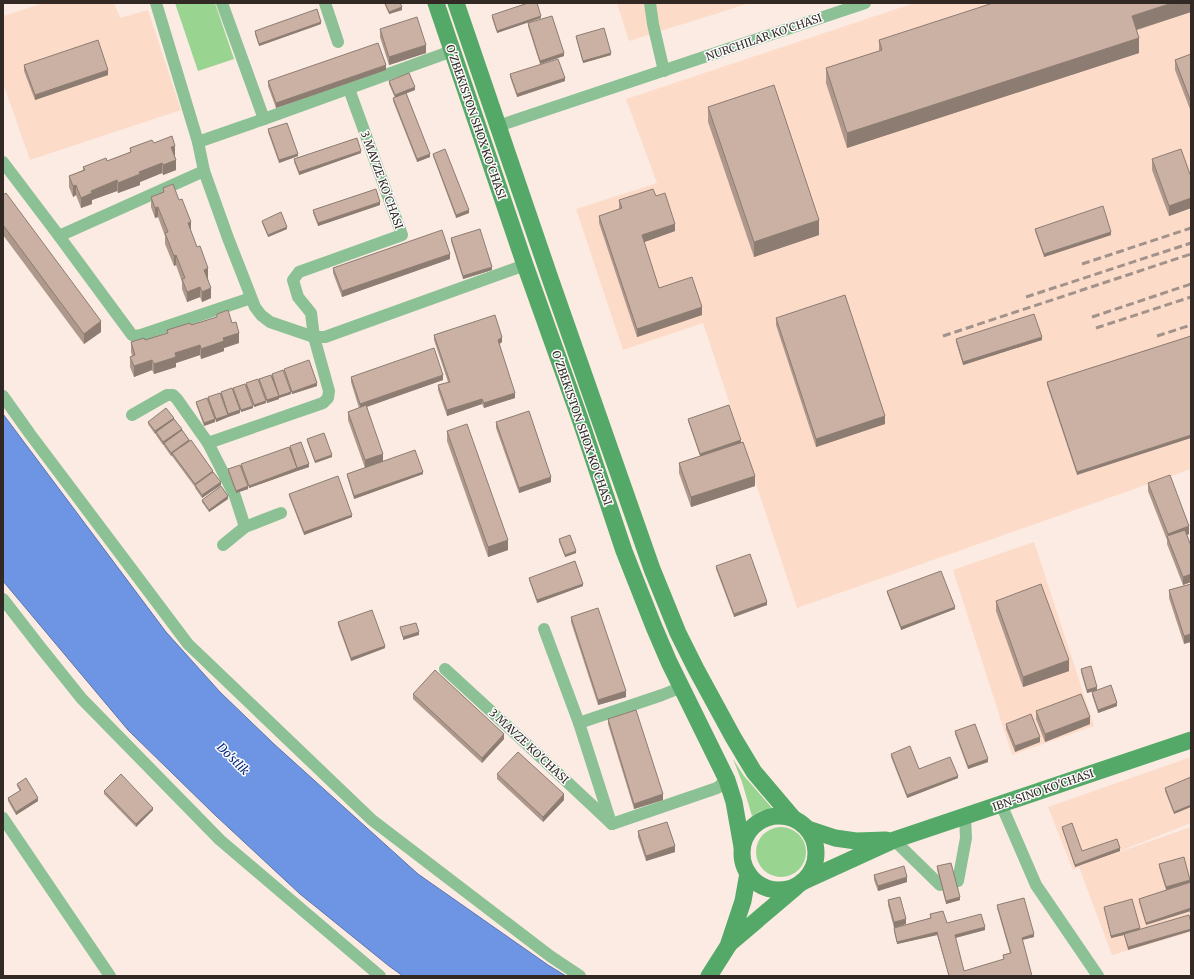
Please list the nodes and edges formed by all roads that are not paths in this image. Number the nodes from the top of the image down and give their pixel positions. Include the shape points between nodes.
1 (156, 3) edge
2 (222, 3) edge
3 (325, 3) edge
4 (436, 3) edge
5 (456, 3) edge
6 (650, 3) edge
7 (865, 3) edge
8 (338, 42) dead end
9 (452, 51) junction
10 (664, 71) junction
11 (349, 89) junction
12 (264, 119) junction
13 (498, 126) junction
14 (198, 142) junction
15 (3, 162) edge
16 (204, 171) junction
17 (59, 236) junction
18 (525, 265) junction
19 (251, 298) junction
20 (314, 337) junction
21 (3, 396) edge
22 (132, 415) dead end
23 (208, 443) junction
24 (281, 512) dead end
25 (245, 527) junction
26 (223, 545) dead end
27 (3, 599) edge
28 (544, 629) dead end
29 (445, 669) dead end
30 (682, 688) junction
31 (579, 723) junction
32 (1191, 740) edge
33 (727, 780) junction
34 (1001, 804) junction
35 (965, 816) junction
36 (3, 818) edge
37 (793, 818) junction
38 (612, 824) junction
39 (808, 829) junction
40 (894, 840) junction
41 (742, 847) junction
42 (748, 873) junction
43 (958, 881) dead end
44 (799, 884) junction
45 (940, 885) edge
46 (728, 946) junction
47 (110, 976) edge
48 (380, 976) edge
49 (580, 976) edge
50 (708, 976) edge
51 (1098, 976) edge

1 - 14 street
2 - 12 street
3 - 8 street
4 - 9 main road, O'ZBEKISTON SHOX KO'CHASI
5 - 13 main road, O'ZBEKISTON SHOX KO'CHASI
6 - 10 street
7 - 10 street, NURCHILAR KO'CHASI
9 - 11 street
9 - 18 main road, O'ZBEKISTON SHOX KO'CHASI
10 - 13 street, NURCHILAR KO'CHASI
11 - 12 street
11 - 20 street, 3 MAVZE KO'CHASI via 402,235 299,272 293,280 298,297 311,313
12 - 14 street
13 - 37 main road, O'ZBEKISTON SHOX KO'CHASI via 652,569 678,633 733,738 754,772
14 - 16 street
15 - 17 street
16 - 17 street
16 - 19 street
17 - 19 street via 129,332 135,336
18 - 20 street via 331,336
18 - 30 main road, O'ZBEKISTON SHOX KO'CHASI via 624,551 654,628
19 - 20 street via 265,319
20 - 23 street, 3 MAVZE KO'CHASI via 329,391 326,401
21 - 49 street via 188,644 372,820
22 - 23 street via 167,395 173,395
23 - 25 street via 236,496
24 - 25 street
25 - 26 street
27 - 48 street via 82,699 220,840
28 - 31 street
29 - 38 street, 3 MAVZE KO'CHASI
30 - 31 street
30 - 33 main road, O'ZBEKISTON SHOX KO'CHASI
31 - 38 street
32 - 34 main road, IBN-SINO KO'CHASI
33 - 38 street via 717,788
33 - 41 main road, O'ZBEKISTON SHOX KO'CHASI via 734,802
34 - 35 main road, IBN-SINO KO'CHASI
34 - 51 street via 1036,885
35 - 40 main road, IBN-SINO KO'CHASI
35 - 43 street via 966,838
36 - 47 street
37 - 39 main road
37 - 41 main road via 773,817 755,824 746,835
39 - 40 main road via 835,838 856,841
39 - 44 main road via 814,839 815,863 810,873
40 - 44 main road
40 - 45 street
41 - 42 main road via 742,860
42 - 44 main road via 757,883 770,889 784,890
42 - 46 main road via 743,901
44 - 46 main road
46 - 50 main road

